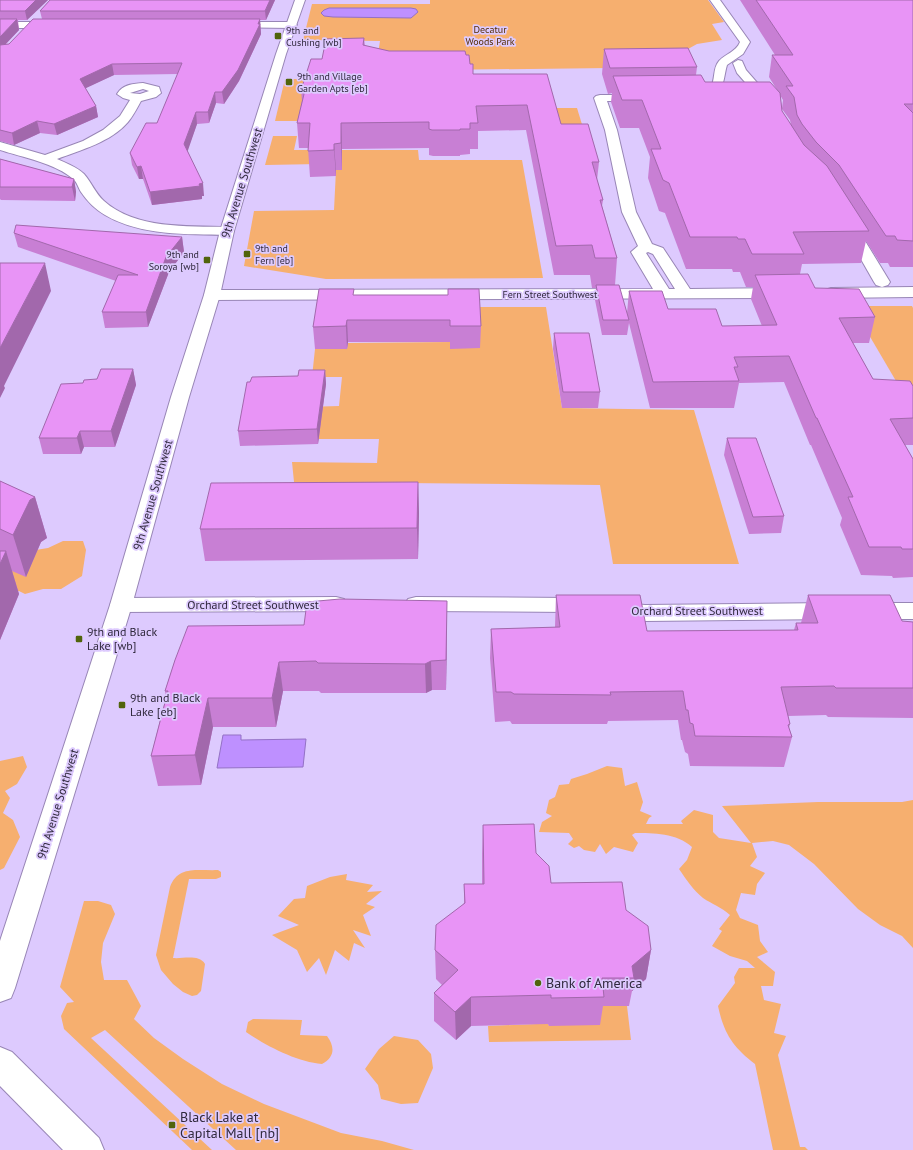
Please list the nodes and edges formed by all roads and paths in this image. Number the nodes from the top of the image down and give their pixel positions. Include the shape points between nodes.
1 (300, 0) edge
2 (715, 0) edge
3 (41, 15) edge
4 (0, 25) edge
5 (31, 25) junction
6 (64, 25) edge
7 (221, 25) edge
8 (292, 25) junction
9 (21, 36) edge
10 (738, 63) dead end
11 (138, 97) dead end
12 (655, 98) edge
13 (685, 98) edge
14 (778, 114) edge
15 (0, 146) edge
16 (44, 160) junction
17 (844, 218) edge
18 (227, 231) junction
19 (646, 247) junction
20 (670, 268) junction
21 (649, 270) junction
22 (882, 282) dead end
23 (913, 292) edge
24 (794, 293) edge
25 (818, 293) edge
26 (664, 294) junction
27 (686, 294) junction
28 (212, 295) junction
29 (360, 604) edge
30 (400, 604) edge
31 (121, 605) junction
32 (913, 611) edge
33 (0, 988) edge
34 (0, 1063) edge
35 (87, 1150) edge

1 - 8 street, 9th Avenue Southwest
2 - 13 street via 745,42 742,49 724,62 715,90 708,96
3 - 5 street
4 - 5 street
5 - 6 street
5 - 9 street
7 - 8 street
8 - 18 street, 9th Avenue Southwest
10 - 14 street via 741,71
11 - 16 street via 115,127 93,140
12 - 19 street via 600,98 611,130 629,212
15 - 16 street
16 - 18 street via 55,163 83,180 94,200 102,208 120,217 147,225
17 - 22 street
18 - 28 street, 9th Avenue Southwest
19 - 20 street via 658,251
19 - 21 street via 638,252
20 - 21 street
20 - 27 street
21 - 26 street
23 - 25 street
24 - 27 street, Fern Street Southwest
26 - 27 street, Fern Street Southwest
26 - 28 street, Fern Street Southwest
28 - 31 street, 9th Avenue Southwest
29 - 31 street, Orchard Street Southwest
30 - 32 street, Orchard Street Southwest via 571,605 644,613
31 - 33 street, 9th Avenue Southwest
34 - 35 street

